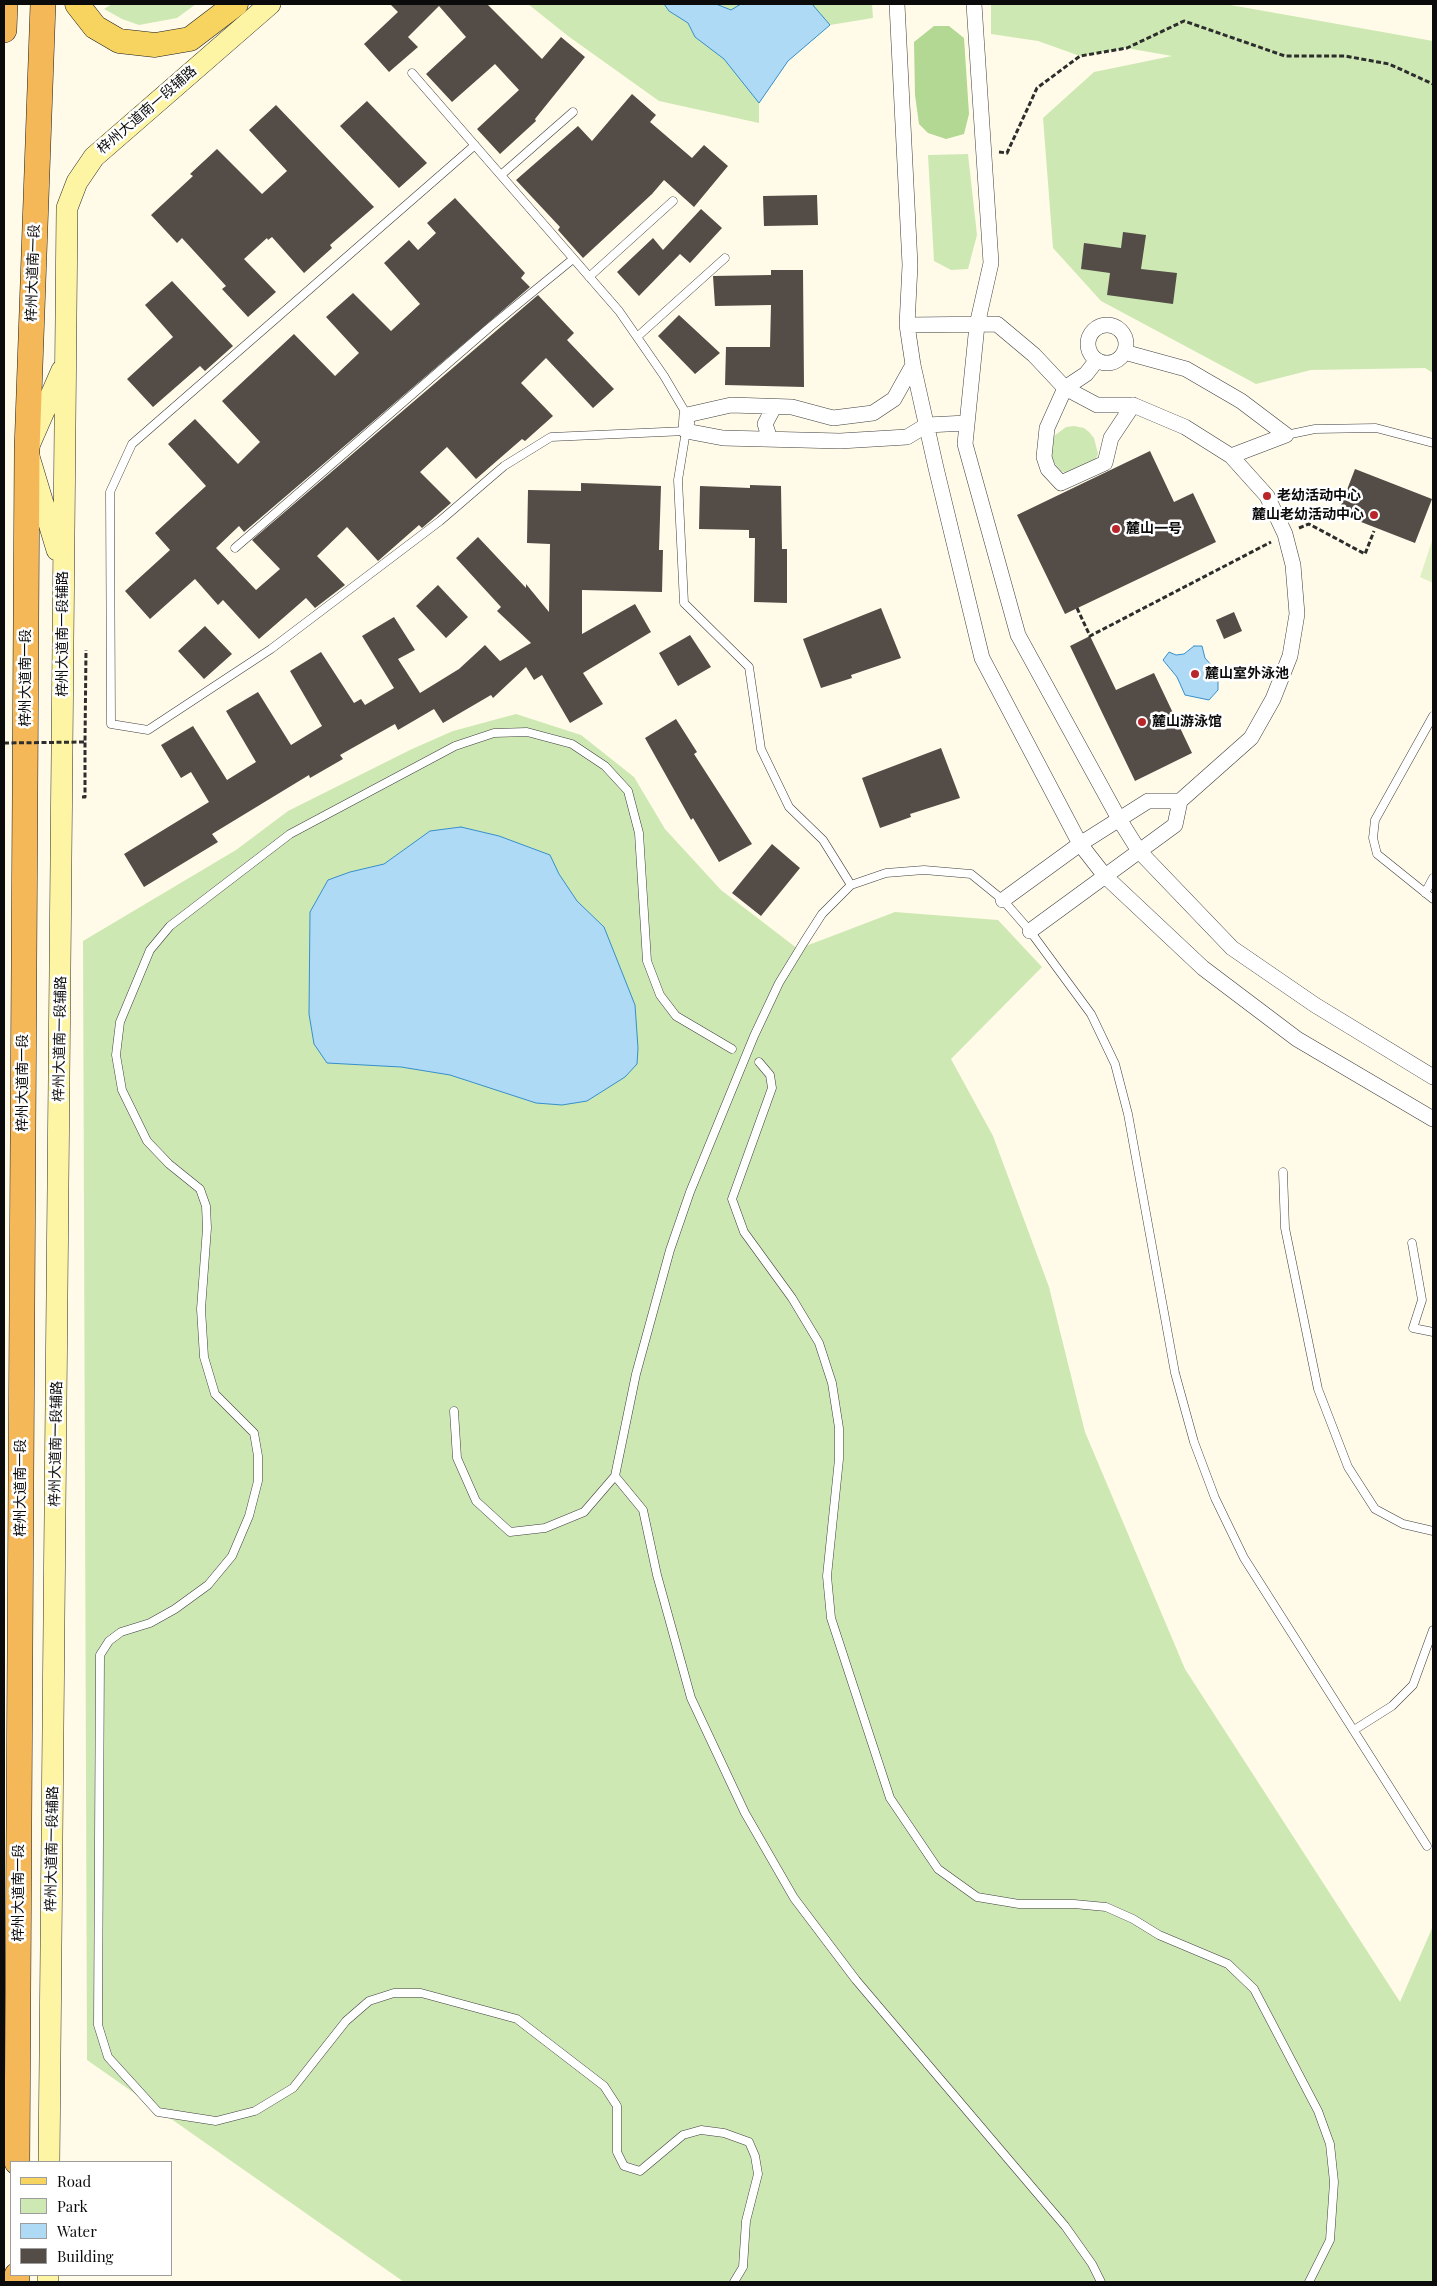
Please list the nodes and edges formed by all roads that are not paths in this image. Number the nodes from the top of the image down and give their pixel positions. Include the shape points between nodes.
1 (5, 4) edge
2 (43, 4) edge
3 (77, 4) edge
4 (236, 4) edge
5 (270, 4) edge
6 (897, 4) edge
7 (974, 4) edge
8 (4, 30) edge
9 (412, 73) dead end
10 (573, 112) dead end
11 (475, 145) junction
12 (501, 175) junction
13 (673, 201) dead end
14 (725, 258) dead end
15 (573, 259) junction
16 (589, 277) junction
17 (907, 325) junction
18 (977, 325) junction
19 (637, 337) junction
20 (1124, 352) junction
21 (66, 360) junction
22 (1098, 360) junction
23 (913, 365) junction
24 (1065, 388) junction
25 (1133, 405) junction
26 (774, 407) junction
27 (687, 416) junction
28 (967, 423) junction
29 (927, 425) junction
30 (686, 431) junction
31 (1286, 435) junction
32 (770, 439) junction
33 (1433, 443) edge
34 (27, 450) junction
35 (1231, 456) junction
36 (236, 548) dead end
37 (62, 570) junction
38 (1433, 716) edge
39 (1180, 801) junction
40 (1119, 819) junction
41 (1080, 844) junction
42 (1139, 851) junction
43 (1105, 876) junction
44 (1433, 878) edge
45 (851, 885) junction
46 (1425, 893) junction
47 (1433, 899) edge
48 (1002, 900) junction
49 (1030, 931) junction
50 (732, 1049) dead end
51 (759, 1062) dead end
52 (1433, 1076) edge
53 (1433, 1119) edge
54 (1282, 1172) dead end
55 (1412, 1243) dead end
56 (1433, 1332) edge
57 (454, 1411) dead end
58 (615, 1476) junction
59 (1433, 1531) edge
60 (1433, 1630) edge
61 (1354, 1730) junction
62 (1427, 1846) dead end
63 (18, 2161) edge
64 (49, 2161) edge
65 (734, 2282) edge
66 (1101, 2282) edge
67 (1309, 2282) edge

1 - 8 highway
2 - 34 highway, 梓州大道南一段
3 - 4 main road via 95,27 119,42 155,45 190,39
5 - 21 main road, 梓州大道南一段辅路 via 94,157 77,182 67,208
6 - 17 street via 910,264
7 - 18 street via 991,262
9 - 11 lane
10 - 12 lane
11 - 12 lane
11 - 30 lane via 132,444 110,492 111,724 148,730 272,648 440,521 504,466 551,437
12 - 15 lane
13 - 16 lane
14 - 19 lane
15 - 16 lane
15 - 36 lane
16 - 19 lane
17 - 18 street
17 - 23 street
18 - 24 street via 997,324 1034,355
18 - 28 street
19 - 27 lane
20 - 22 street via 1110,363
20 - 22 street via 1126,340 1120,330 1103,325 1092,332 1088,344 1089,351
20 - 31 street via 1186,370 1241,401
21 - 34 main road
21 - 37 main road, 梓州大道南一段辅路
22 - 24 street via 1086,374
23 - 26 street via 894,399 873,413 832,418 792,407
23 - 29 street
24 - 25 street via 1097,406
24 - 25 street via 1047,428 1044,443 1048,469 1061,483 1105,463 1111,438
25 - 35 street via 1185,427
26 - 27 street via 731,405
26 - 32 street via 765,424
27 - 30 street
28 - 29 street
28 - 40 street via 965,444 1018,635
29 - 32 street via 907,437 840,441
29 - 41 street via 982,658
30 - 32 street via 723,438
30 - 45 lane via 678,480 684,603 750,667 761,749 790,807 823,840
31 - 33 lane via 1315,429 1376,428
31 - 35 street
34 - 37 main road
34 - 63 highway, 梓州大道南一段
35 - 39 street via 1267,496 1285,534 1293,565 1297,614 1290,656 1273,699 1251,738
37 - 64 main road, 梓州大道南一段辅路
38 - 46 lane via 1375,820 1373,838 1377,854
39 - 40 street via 1148,800
39 - 42 street via 1175,825
40 - 41 street
40 - 42 street
41 - 43 street
41 - 48 street
42 - 43 street
42 - 52 street via 1232,948 1315,1005
43 - 49 street
43 - 53 street via 1203,968 1297,1039
44 - 46 lane
45 - 48 lane via 886,873 924,870 971,874
45 - 58 lane via 822,914 779,984 754,1036 690,1192 670,1250 636,1374
46 - 47 lane
48 - 49 lane
49 - 61 lane via 1091,1014 1116,1064 1175,1373 1194,1442 1215,1498 1244,1558
50 - 65 lane via 676,1016 660,995 647,961 639,833 628,791 605,766 572,744 527,732 494,733 455,746 290,834 170,926 150,950 120,1022 116,1055 122,1090 147,1141 200,1189 206,1206 201,1308 204,1356 216,1394 254,1432 258,1481 249,1516 232,1556 208,1585 150,1623 121,1632 109,1641 100,1655 98,2025 108,2057 158,2112 216,2121 255,2111 293,2088 346,2021 377,1998 394,1993 422,1993 517,2019 604,2086 616,2106 617,2152 624,2166 640,2172 683,2135 701,2130 724,2133 750,2142 758,2174 746,2221 743,2267
51 - 67 lane via 770,1075 772,1088 732,1199 744,1232 792,1298 818,1343 832,1383 839,1436 827,1576 831,1618 890,1798 938,1869 977,1897 1019,1904 1074,1904 1106,1908 1228,1964 1254,1989 1318,2111 1330,2144 1334,2182 1330,2240
54 - 59 lane via 1285,1228 1318,1389 1348,1468 1375,1509 1403,1524
55 - 56 lane via 1422,1300 1413,1328
57 - 58 lane via 457,1458 476,1501 510,1532 545,1528 584,1512
58 - 66 lane via 643,1510 657,1575 691,1698 744,1813 794,1898 856,1980 1065,2226
60 - 61 lane via 1413,1685 1392,1706
61 - 62 lane

